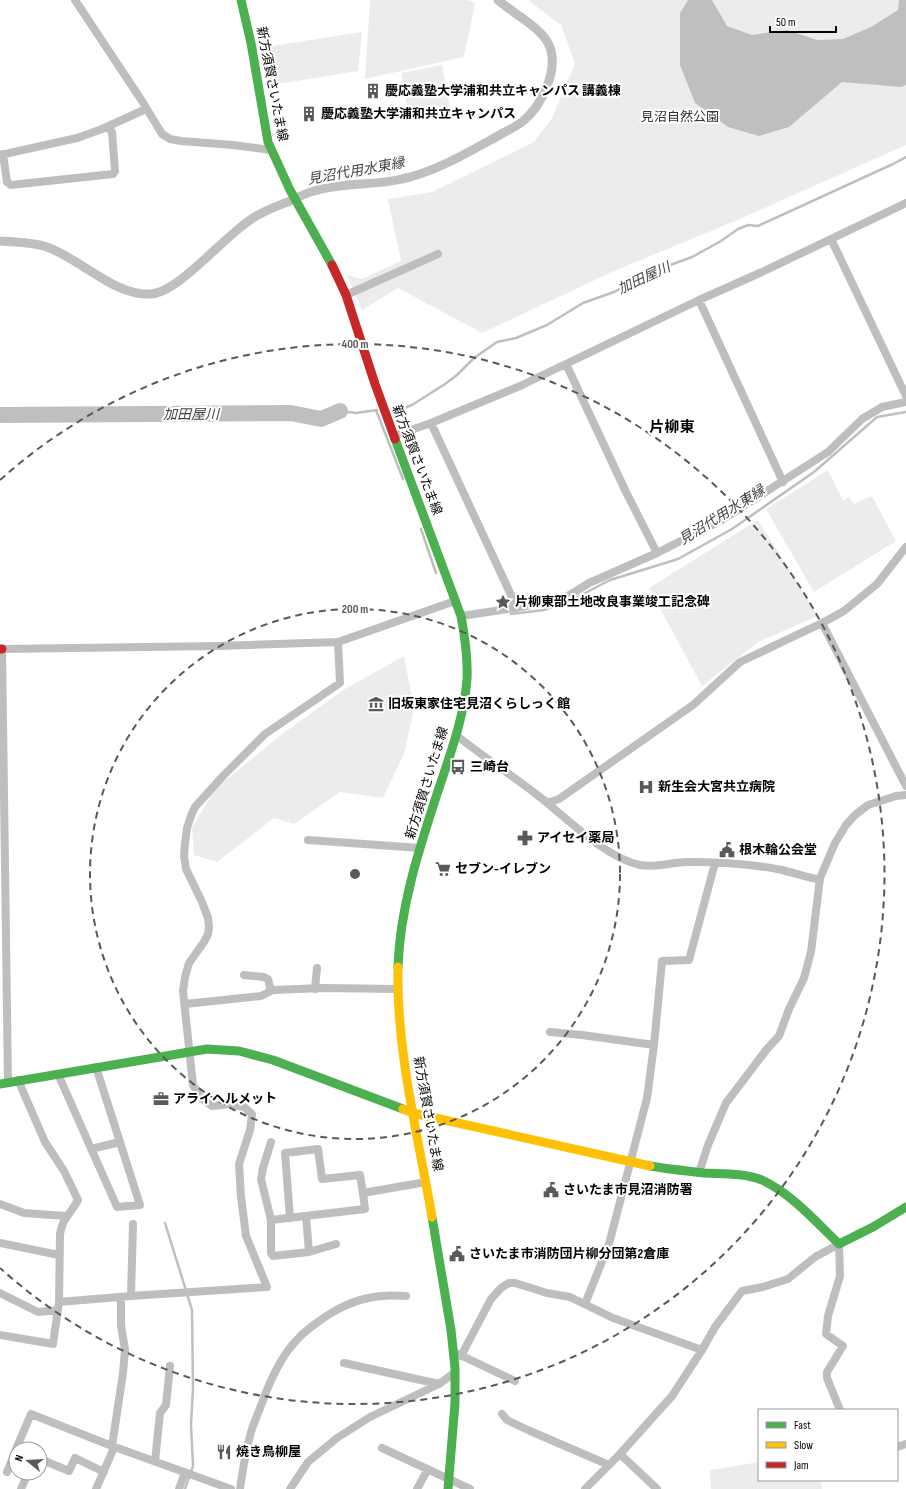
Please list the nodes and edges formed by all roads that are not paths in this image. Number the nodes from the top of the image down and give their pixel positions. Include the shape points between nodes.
1 (75, 0) edge
2 (240, 0) edge
3 (146, 110) junction
4 (107, 127) junction
5 (271, 150) junction
6 (2, 155) edge
7 (906, 203) edge
8 (830, 239) junction
9 (438, 254) dead end
10 (346, 296) junction
11 (699, 300) junction
12 (566, 364) junction
13 (906, 396) edge
14 (906, 402) edge
15 (431, 423) junction
16 (394, 436) junction
17 (783, 482) junction
18 (906, 547) edge
19 (657, 553) junction
20 (455, 601) junction
21 (516, 608) junction
22 (461, 616) junction
23 (822, 624) junction
24 (338, 642) junction
25 (1, 649) edge
26 (456, 735) junction
27 (906, 786) edge
28 (906, 795) edge
29 (546, 803) junction
30 (308, 840) dead end
31 (420, 848) junction
32 (715, 864) junction
33 (820, 880) junction
34 (3, 966) edge
35 (316, 968) dead end
36 (244, 975) dead end
37 (315, 989) junction
38 (398, 989) junction
39 (273, 990) junction
40 (185, 1004) junction
41 (550, 1032) dead end
42 (654, 1045) junction
43 (189, 1051) junction
44 (96, 1067) junction
45 (58, 1074) junction
46 (18, 1080) junction
47 (4, 1083) edge
48 (414, 1113) junction
49 (120, 1142) junction
50 (271, 1142) dead end
51 (91, 1149) junction
52 (630, 1164) junction
53 (699, 1173) junction
54 (426, 1182) junction
55 (363, 1193) junction
56 (0, 1204) edge
57 (906, 1207) edge
58 (66, 1216) junction
59 (306, 1216) junction
60 (290, 1218) junction
61 (271, 1220) junction
62 (133, 1224) dead end
63 (0, 1243) edge
64 (336, 1244) dead end
65 (839, 1244) junction
66 (309, 1252) junction
67 (60, 1255) junction
68 (0, 1293) edge
69 (131, 1296) junction
70 (406, 1296) dead end
71 (121, 1297) junction
72 (585, 1304) junction
73 (59, 1306) junction
74 (0, 1336) edge
75 (702, 1350) junction
76 (458, 1354) junction
77 (344, 1363) dead end
78 (170, 1366) dead end
79 (454, 1373) junction
80 (515, 1381) dead end
81 (439, 1384) junction
82 (840, 1409) edge
83 (502, 1414) dead end
84 (19, 1441) edge
85 (112, 1446) junction
86 (382, 1448) dead end
87 (620, 1454) junction
88 (155, 1461) junction
89 (48, 1462) edge
90 (609, 1464) junction
91 (428, 1469) junction
92 (104, 1472) junction
93 (185, 1472) junction
94 (448, 1478) junction
95 (96, 1489) edge
96 (179, 1489) edge
97 (232, 1489) edge
98 (240, 1489) edge
99 (290, 1489) edge
100 (417, 1489) edge
101 (448, 1489) edge
102 (470, 1489) edge
103 (585, 1489) edge
104 (657, 1489) edge

1 - 3 street
2 - 5 main road, 新方須賀さいたま線 via 252,43 263,118
3 - 4 street
3 - 5 street via 162,134 170,139
4 - 6 street via 77,138
4 - 6 street via 112,132 115,171 113,174 11,185 7,182
5 - 10 main road, 新方須賀さいたま線 via 290,190 330,259
7 - 8 street
8 - 11 street
8 - 13 street
9 - 10 street
10 - 16 main road, 新方須賀さいたま線
11 - 12 street
11 - 17 street
12 - 15 street
12 - 19 street
14 - 17 street via 882,407 862,419 828,452
15 - 16 street
15 - 21 street
16 - 20 main road, 新方須賀さいたま線
17 - 19 street via 722,520
18 - 23 street via 877,584 844,611
19 - 21 street via 589,583 563,599
20 - 22 main road, 新方須賀さいたま線
20 - 24 street
21 - 22 street
22 - 26 main road, 新方須賀さいたま線 via 467,663 466,686
23 - 27 street
23 - 29 street via 740,662 688,709 559,799
24 - 25 street
24 - 40 street via 340,682 265,734 223,776 192,813 187,828 184,856 186,868 206,913 209,926 204,942 189,963 183,991
25 - 34 street
26 - 29 street
26 - 31 main road, 新方須賀さいたま線
28 - 33 street via 878,801 855,815 846,824 835,843
29 - 32 street via 590,838 622,859 633,863 652,866 687,862
30 - 31 street
31 - 38 main road, 新方須賀さいたま線 via 401,932
32 - 33 street via 757,866
32 - 42 street via 688,960 662,961
33 - 53 street via 811,952 804,978 779,1036 726,1103
34 - 47 street
35 - 37 street
36 - 39 street via 268,979
37 - 38 street
37 - 39 street
38 - 48 main road, 新方須賀さいたま線 via 402,1043
39 - 40 street via 261,996
40 - 43 street
41 - 42 street
42 - 52 street via 646,1098
43 - 44 main road
43 - 48 main road via 207,1048 254,1054
43 - 69 street via 193,1084 201,1098 212,1106 230,1104 244,1107 252,1114 250,1130 239,1164 241,1197 246,1236 267,1287
44 - 45 main road
44 - 49 street
45 - 46 main road
45 - 51 street
46 - 47 main road
46 - 58 street via 45,1142 64,1171 78,1200
48 - 52 main road
48 - 54 main road, 新方須賀さいたま線
49 - 51 street
49 - 51 street via 140,1205 117,1207
50 - 61 street via 261,1179
52 - 53 main road
52 - 72 street via 609,1244
53 - 65 main road via 745,1176 768,1183 791,1198
54 - 55 street
54 - 76 main road, 新方須賀さいたま線
55 - 59 street via 364,1209
55 - 60 street via 360,1175 322,1179 318,1149 285,1153
56 - 58 street via 24,1213
57 - 65 main road
58 - 67 street via 60,1234
59 - 60 street
59 - 66 street
60 - 61 street
61 - 66 street via 273,1256
62 - 69 street
63 - 67 street
64 - 66 street
65 - 75 street via 815,1257 788,1279 742,1292 715,1326
65 - 82 street via 840,1276 828,1316 826,1334 843,1346 827,1372
67 - 73 street
68 - 73 street via 38,1312
69 - 71 street
70 - 98 street via 379,1295 363,1298 334,1311 312,1326 294,1343 272,1378 253,1427
71 - 73 street
71 - 85 street via 121,1325 125,1350
72 - 75 street via 613,1318
72 - 76 street via 570,1297 509,1283 491,1299
73 - 74 street via 53,1344
75 - 87 street via 672,1396
76 - 79 main road, 新方須賀さいたま線
76 - 80 street
77 - 81 street
78 - 88 street via 166,1405 160,1413
79 - 81 street
79 - 94 main road, 新方須賀さいたま線 via 454,1412
81 - 99 street via 370,1417 337,1438 308,1462
83 - 90 street via 507,1420 530,1431
84 - 85 street via 31,1414
85 - 88 street
85 - 92 street via 113,1450
86 - 91 street
87 - 90 street
87 - 104 street
88 - 93 street
89 - 92 street via 69,1471 75,1458
90 - 103 street
91 - 94 street
91 - 100 street
92 - 95 street
93 - 96 street
93 - 97 street
94 - 101 main road, 新方須賀さいたま線
94 - 102 street

